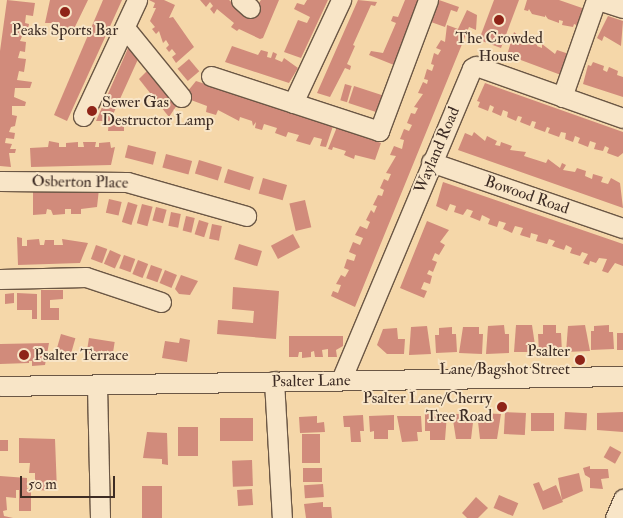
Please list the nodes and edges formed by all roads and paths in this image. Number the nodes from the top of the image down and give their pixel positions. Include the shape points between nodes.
1 (137, 0) edge
2 (341, 0) edge
3 (428, 0) edge
4 (597, 0) edge
5 (623, 8) edge
6 (124, 28) junction
7 (211, 76) dead end
8 (182, 97) dead end
9 (562, 97) junction
10 (293, 103) junction
11 (83, 116) dead end
12 (623, 118) edge
13 (431, 162) junction
14 (0, 181) edge
15 (246, 216) dead end
16 (623, 228) edge
17 (0, 280) edge
18 (161, 302) dead end
19 (623, 376) edge
20 (341, 380) junction
21 (274, 381) junction
22 (97, 385) junction
23 (0, 386) edge
24 (623, 499) edge
25 (100, 518) edge
26 (282, 518) edge
27 (615, 518) edge

1 - 6 street
2 - 10 street
3 - 10 street via 379,131
4 - 5 street
4 - 9 street
6 - 8 street
6 - 11 street
7 - 10 street
9 - 12 street, Wayland Road
9 - 13 street, Wayland Road via 476,66 472,68
13 - 16 street, Bowood Road
13 - 20 street, Wayland Road
14 - 15 street, Osberton Place via 127,182
17 - 18 street via 86,277
19 - 20 street, Psalter Lane
20 - 21 street, Psalter Lane
21 - 22 street, Psalter Lane
21 - 26 street
22 - 23 street, Psalter Lane
22 - 25 street
24 - 27 street

